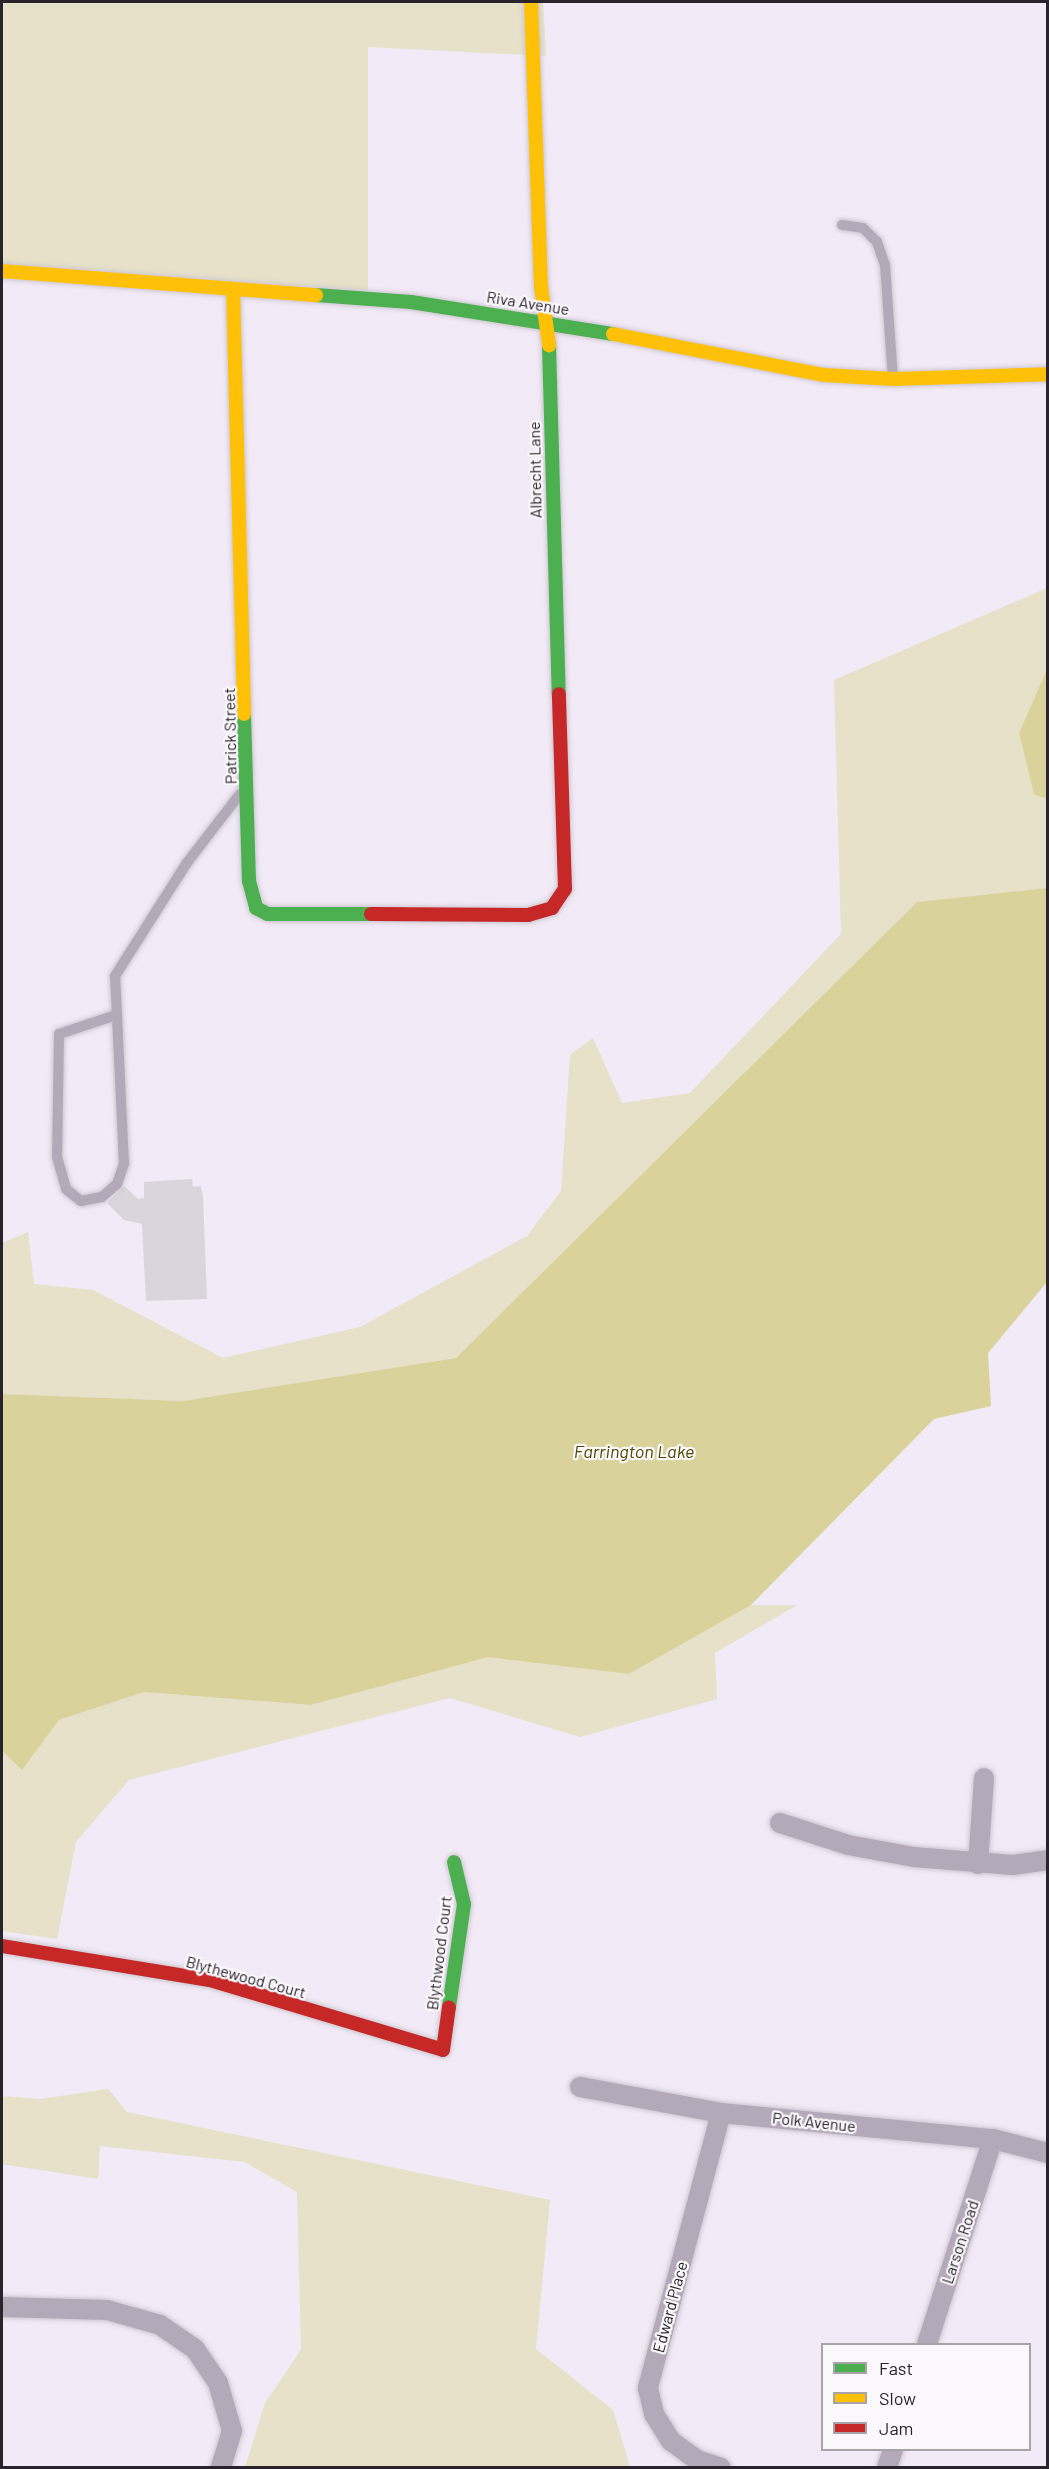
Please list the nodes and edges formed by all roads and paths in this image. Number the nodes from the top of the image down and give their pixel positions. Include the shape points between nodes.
1 (531, 2) edge
2 (842, 225) dead end
3 (2, 271) edge
4 (233, 289) junction
5 (548, 322) junction
6 (1047, 374) edge
7 (893, 379) junction
8 (248, 784) junction
9 (528, 915) joint
10 (116, 1015) junction
11 (984, 1778) dead end
12 (780, 1823) dead end
13 (1047, 1860) edge
14 (454, 1862) dead end
15 (978, 1864) junction
16 (2, 1946) edge
17 (443, 2050) joint
18 (580, 2087) dead end
19 (721, 2113) junction
20 (993, 2139) junction
21 (1047, 2153) edge
22 (2, 2307) edge
23 (927, 2343) edge
24 (893, 2451) edge
25 (221, 2468) edge
26 (722, 2468) edge
27 (887, 2468) edge

1 - 5 street, Albrecht Lane via 541,287
2 - 7 lane via 863,228 877,242 885,265
3 - 4 street, Riva Avenue
4 - 5 street, Riva Avenue via 411,302
4 - 8 street, Patrick Street
5 - 7 street, Riva Avenue via 824,375
5 - 9 street, Albrecht Lane via 565,889 552,908
6 - 7 street, Riva Avenue
8 - 9 street, Patrick Street via 251,896 256,908 268,914
8 - 10 lane via 179,873 115,976
10 - 10 lane via 124,1164 117,1184 102,1197 81,1201 66,1189 57,1157 59,1034
11 - 15 street
12 - 15 street via 848,1845
13 - 15 street
14 - 17 street, Blythwood Court via 464,1904
16 - 17 street, Blythewood Court via 210,1980
18 - 19 street, Polk Avenue
19 - 20 street, Polk Avenue
19 - 26 street, Edward Place via 648,2388 654,2414 670,2442 697,2460
20 - 21 street, Polk Avenue
20 - 23 street, Larson Road
22 - 25 street via 107,2310 160,2325 195,2349 218,2383 232,2432
24 - 27 street

